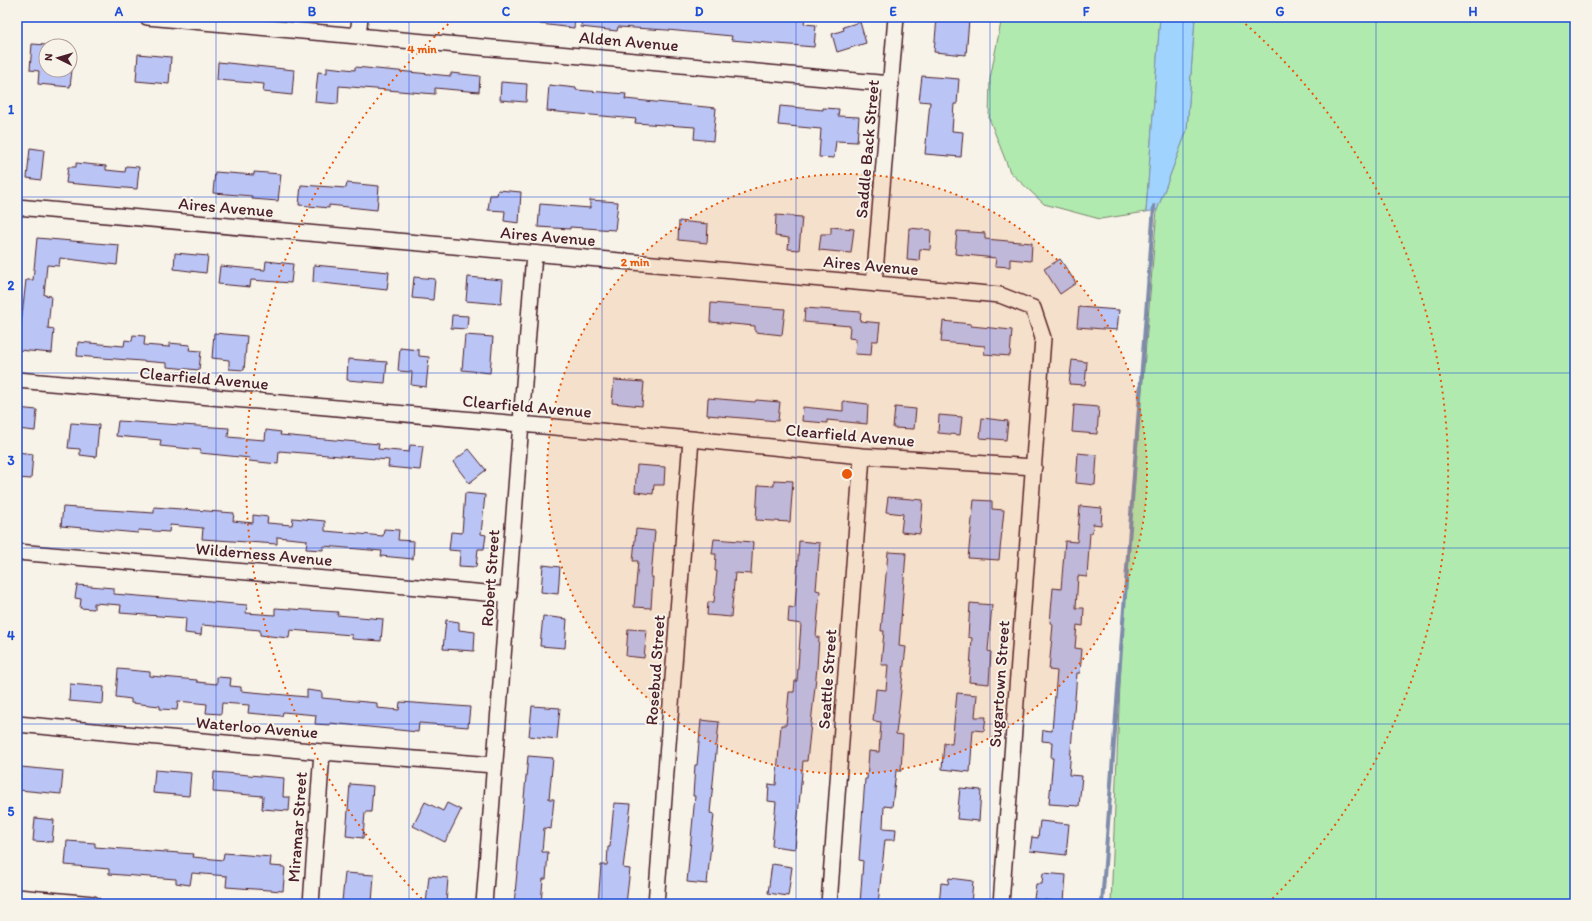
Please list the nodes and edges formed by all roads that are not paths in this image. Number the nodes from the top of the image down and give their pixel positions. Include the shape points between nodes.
1 (147, 17) edge
2 (360, 17) edge
3 (896, 17) edge
4 (188, 19) edge
5 (358, 36) junction
6 (892, 84) junction
7 (17, 207) edge
8 (534, 254) junction
9 (874, 284) junction
10 (17, 380) edge
11 (520, 425) junction
12 (691, 439) junction
13 (862, 456) junction
14 (1034, 468) junction
15 (17, 552) edge
16 (508, 595) junction
17 (17, 724) edge
18 (322, 752) junction
19 (494, 765) junction
20 (17, 898) edge
21 (93, 904) edge
22 (311, 904) edge
23 (484, 904) edge
24 (656, 904) edge
25 (829, 904) edge
26 (1001, 904) edge

1 - 4 street, Alden Avenue
2 - 5 street
3 - 6 street, Saddle Back Street
4 - 5 street, Alden Avenue
5 - 6 street, Alden Avenue
6 - 9 street, Saddle Back Street
7 - 8 street, Aires Avenue
8 - 9 street, Aires Avenue
8 - 11 street, Robert Street
9 - 14 street, Aires Avenue via 1000,295 1033,308 1043,338
10 - 11 street, Clearfield Avenue
11 - 12 street, Clearfield Avenue
11 - 16 street, Robert Street
12 - 13 street, Clearfield Avenue
12 - 24 street, Rosebud Street
13 - 14 street, Clearfield Avenue
13 - 25 street, Seattle Street
14 - 26 street, Sugartown Street
15 - 16 street, Wilderness Avenue
16 - 19 street, Robert Street
17 - 18 street, Waterloo Avenue
18 - 19 street, Waterloo Avenue
18 - 22 street, Miramar Street
19 - 23 street, Robert Street
20 - 21 street

